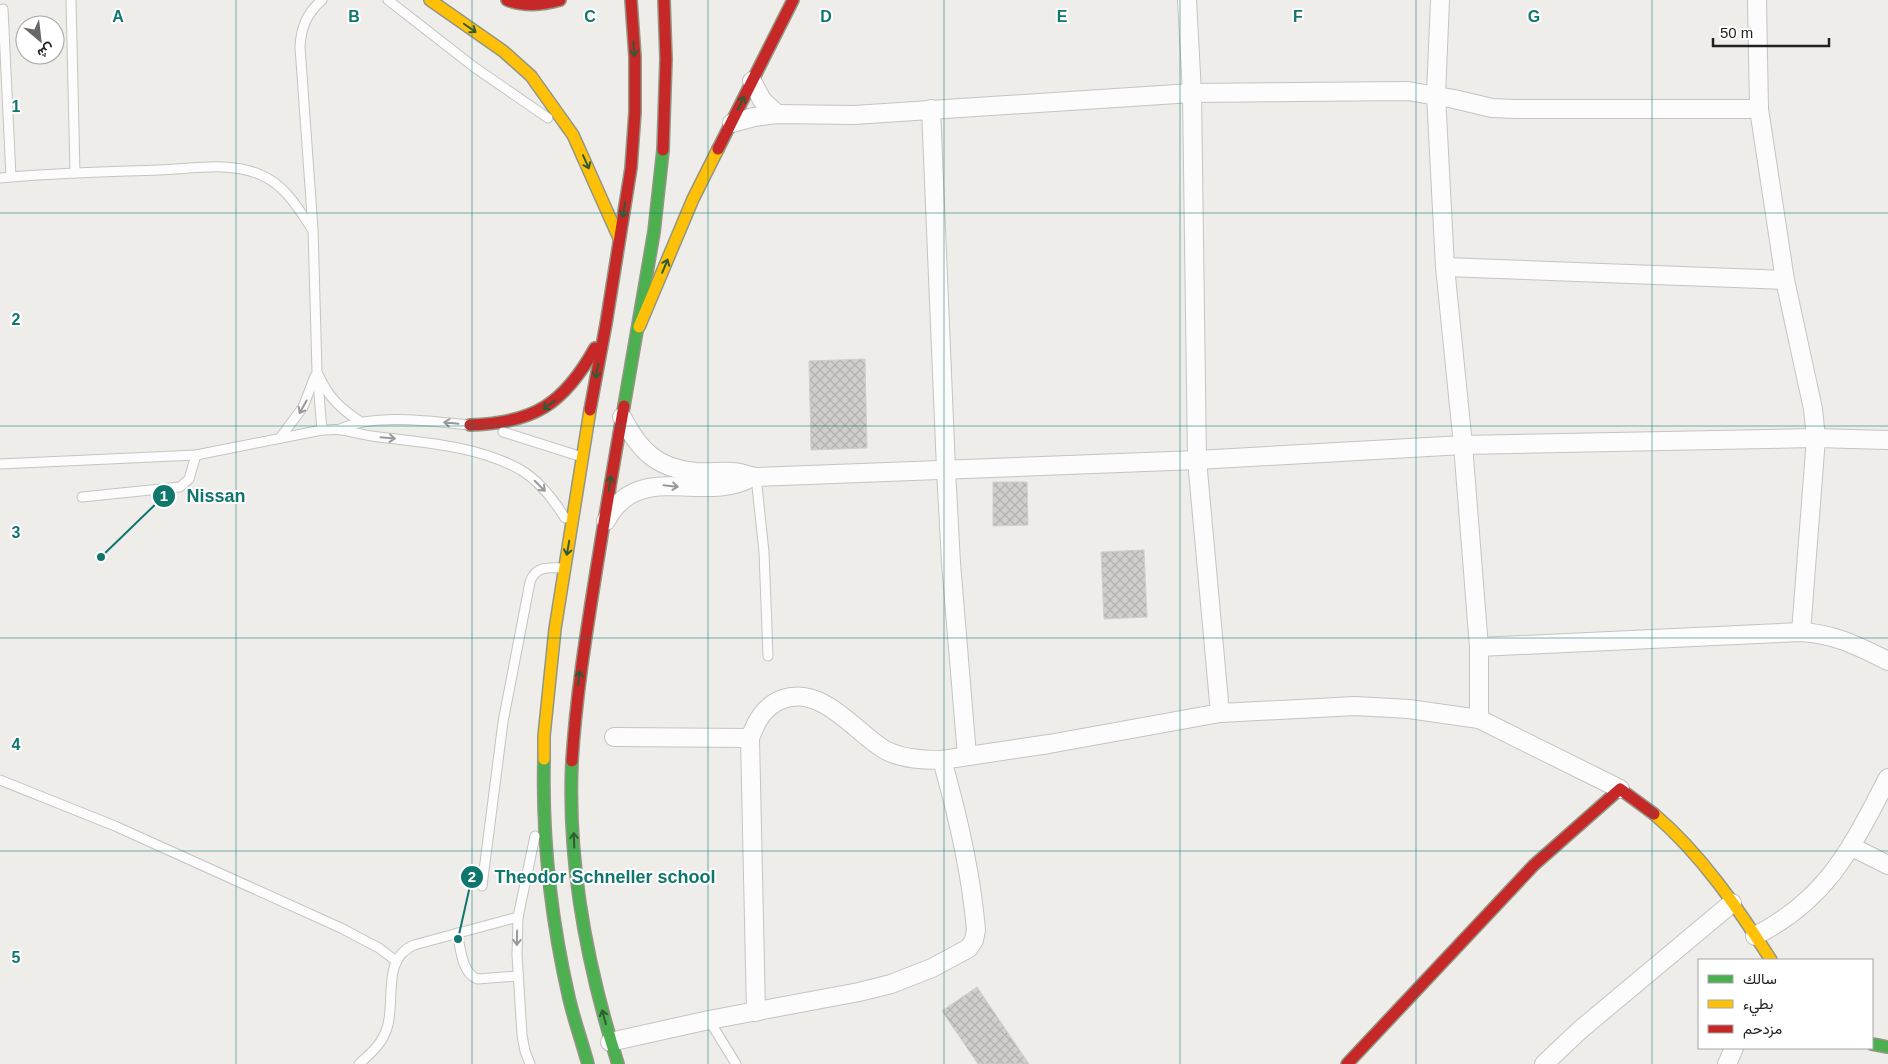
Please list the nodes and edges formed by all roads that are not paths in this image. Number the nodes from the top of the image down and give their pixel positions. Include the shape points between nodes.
1 (71, 0) edge
2 (322, 0) edge
3 (388, 0) edge
4 (430, 0) edge
5 (507, 0) edge
6 (560, 0) edge
7 (631, 0) edge
8 (664, 0) edge
9 (793, 0) edge
10 (1187, 0) edge
11 (1440, 0) edge
12 (1757, 0) edge
13 (3, 9) dead end
14 (752, 81) junction
15 (1192, 92) junction
16 (1436, 96) junction
17 (1759, 109) junction
18 (931, 110) junction
19 (777, 114) junction
20 (732, 123) junction
21 (574, 134) junction
22 (75, 173) junction
23 (11, 176) junction
24 (0, 178) edge
25 (312, 229) junction
26 (620, 238) junction
27 (1445, 267) junction
28 (1785, 280) junction
29 (606, 324) junction
30 (639, 327) junction
31 (317, 371) junction
32 (622, 417) junction
33 (361, 422) junction
34 (470, 425) junction
35 (340, 429) junction
36 (322, 430) junction
37 (280, 438) junction
38 (1816, 438) junction
39 (1888, 440) edge
40 (1463, 445) junction
41 (196, 455) junction
42 (582, 457) junction
43 (1196, 460) junction
44 (605, 463) junction
45 (0, 464) edge
46 (946, 469) junction
47 (754, 477) junction
48 (82, 497) dead end
49 (604, 526) junction
50 (572, 528) junction
51 (565, 568) junction
52 (1801, 632) junction
53 (1479, 647) junction
54 (768, 656) dead end
55 (1888, 661) edge
56 (1220, 713) junction
57 (1479, 719) junction
58 (614, 737) dead end
59 (750, 738) junction
60 (967, 756) junction
61 (942, 760) junction
62 (1888, 778) edge
63 (0, 780) edge
64 (1620, 789) junction
65 (543, 804) junction
66 (1852, 846) junction
67 (1888, 865) edge
68 (482, 886) dead end
69 (1732, 903) junction
70 (518, 917) junction
71 (457, 933) junction
72 (1755, 936) junction
73 (1769, 959) edge
74 (396, 961) junction
75 (518, 976) junction
76 (756, 1012) junction
77 (709, 1020) junction
78 (610, 1042) junction
79 (1873, 1044) edge
80 (1888, 1047) edge
81 (1734, 1049) edge
82 (1552, 1060) edge
83 (1352, 1063) edge
84 (359, 1064) edge
85 (530, 1064) edge
86 (588, 1064) edge
87 (618, 1064) edge
88 (736, 1064) edge
89 (1727, 1064) edge

1 - 22 lane
2 - 25 lane via 303,25 300,46
3 - 21 lane via 474,67
4 -> 21 main road via 504,51 531,76
5 - 6 main road via 536,5
7 -> 26 main road via 635,112 631,168
8 - 30 main road via 667,82 661,182
9 - 14 main road
10 - 15 street
11 - 16 street
12 - 17 street
13 - 23 lane
14 - 19 street via 762,100
20 -> 14 main road
15 - 16 street via 1408,92
15 - 18 street
15 - 43 street
16 - 17 street via 1492,108 1515,109
16 - 27 street
17 - 28 street
18 - 19 street via 854,115
18 - 46 street
19 - 20 street
30 -> 20 main road via 693,199
21 -> 26 main road
22 - 23 lane
22 - 25 lane via 236,167 249,170 269,180 289,196
23 - 24 lane
25 - 31 lane
26 - 29 main road
27 - 28 street
27 - 40 street
28 - 38 street
29 -> 34 main road via 588,363 567,390 548,406 515,421
29 -> 42 main road
30 - 32 main road
31 - 33 lane via 330,396
31 - 36 lane
31 -> 37 lane via 303,407
32 - 44 main road
32 - 47 street via 637,444 662,463 694,472 738,472
34 -> 33 lane
33 - 35 lane
34 - 42 lane via 513,434
35 - 36 lane
35 -> 50 lane via 442,445 505,463 537,483
36 - 37 lane
37 - 41 lane
38 - 39 street
38 - 40 street
38 - 52 street
40 - 43 street
40 - 53 street
41 - 45 lane
41 - 48 lane via 189,479 180,487
42 - 44 main road
42 - 50 main road
43 - 46 street
43 - 56 street
49 -> 44 main road
46 - 47 street
46 - 60 street
49 -> 47 street via 620,503 643,488 727,485
47 - 54 lane via 764,552
78 -> 49 main road via 582,919 572,794 580,668
50 -> 51 main road
51 - 65 main road via 550,668
51 - 68 lane via 540,569 530,582 503,722
52 - 53 street
52 - 55 street via 1848,641
53 - 57 street
56 - 57 street via 1355,706 1409,709
56 - 60 street
57 - 64 street
58 - 59 street
59 - 61 street via 756,720 765,709 790,696 804,696 828,706 886,750 913,759
59 - 76 street
60 - 61 street
61 - 76 street via 966,856 976,930 969,948 932,968 891,984
62 - 66 street
63 - 74 lane via 115,826 332,924 360,937
64 - 69 main road via 1671,828 1708,868
64 - 83 main road via 1534,865
65 - 70 lane
65 - 86 main road via 556,936 569,1000
66 - 67 street
66 - 72 street via 1824,886 1777,925
69 - 72 main road
69 - 82 street
70 - 71 lane
70 -> 75 lane
71 - 74 lane via 408,947
71 - 75 lane via 465,967 473,977
72 - 73 main road
74 - 84 lane via 387,1029 381,1041
75 - 85 lane via 522,1036
76 - 77 street
77 - 78 street
77 - 88 lane
78 - 87 main road
79 - 80 main road
81 - 89 street

